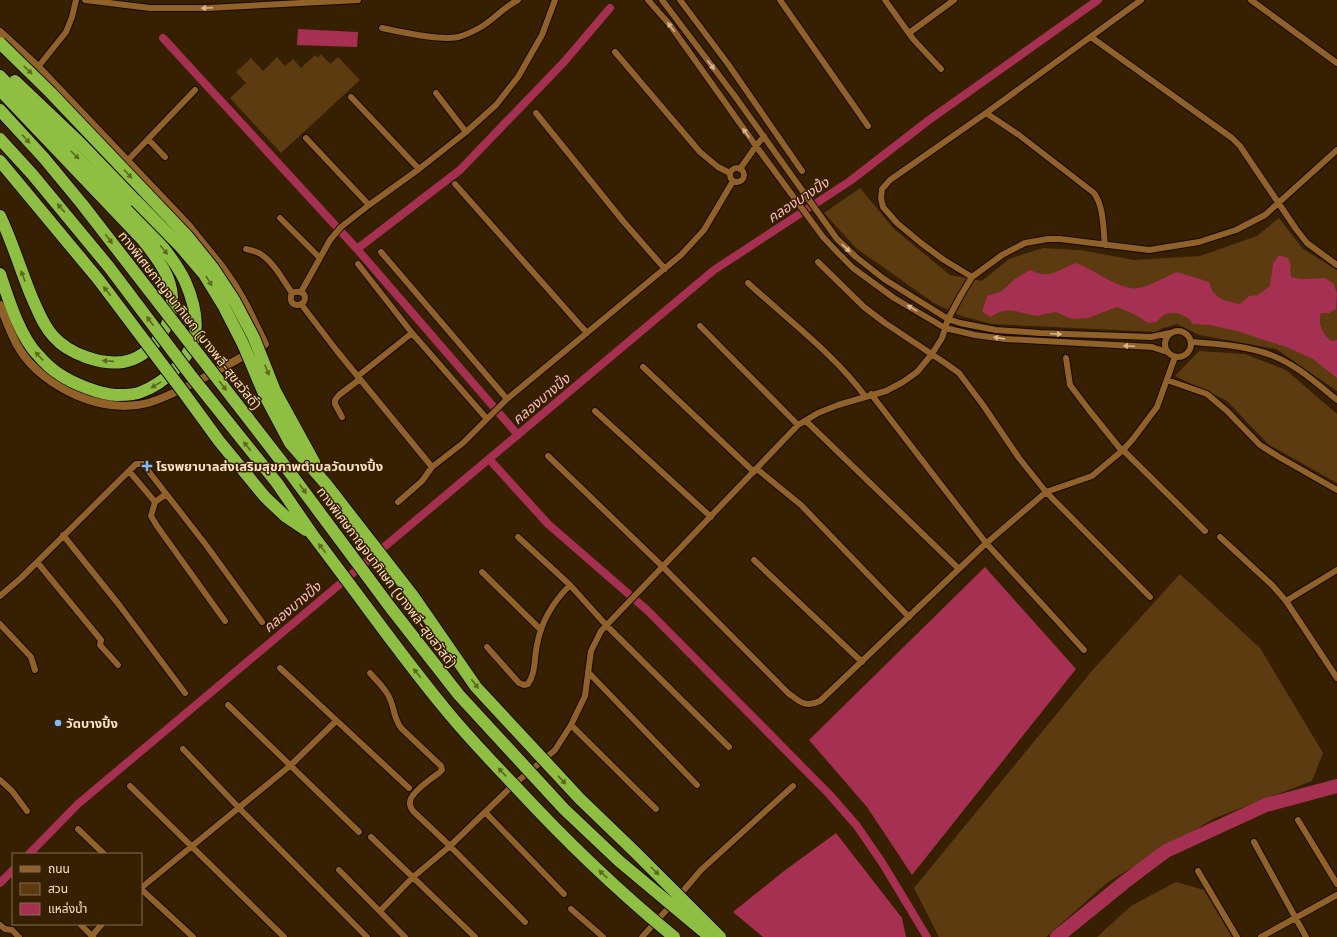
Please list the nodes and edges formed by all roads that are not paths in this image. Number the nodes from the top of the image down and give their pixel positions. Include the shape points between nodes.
1 (76, 0) edge
2 (85, 0) edge
3 (358, 0) edge
4 (518, 0) edge
5 (555, 0) edge
6 (648, 0) edge
7 (662, 0) edge
8 (680, 0) edge
9 (780, 0) edge
10 (885, 0) edge
11 (954, 0) edge
12 (1141, 0) edge
13 (1251, 0) edge
14 (382, 28) dead end
15 (0, 32) edge
16 (909, 33) junction
17 (1091, 37) junction
18 (0, 43) edge
19 (615, 52) dead end
20 (1337, 63) edge
21 (38, 67) junction
22 (0, 68) edge
23 (941, 69) dead end
24 (0, 76) edge
25 (0, 90) edge
26 (194, 90) dead end
27 (436, 93) dead end
28 (351, 97) dead end
29 (0, 110) edge
30 (536, 113) dead end
31 (986, 113) junction
32 (868, 126) dead end
33 (466, 132) junction
34 (764, 136) junction
35 (306, 138) dead end
36 (0, 139) edge
37 (148, 139) junction
38 (756, 146) junction
39 (1337, 150) edge
40 (165, 157) dead end
41 (128, 160) junction
42 (0, 161) edge
43 (419, 169) junction
44 (740, 170) junction
45 (802, 171) dead end
46 (730, 173) junction
47 (734, 181) junction
48 (455, 184) dead end
49 (1279, 204) junction
50 (369, 205) junction
51 (0, 216) edge
52 (280, 218) dead end
53 (1105, 245) junction
54 (246, 249) dead end
55 (381, 252) dead end
56 (320, 258) junction
57 (818, 262) dead end
58 (358, 264) dead end
59 (1337, 265) edge
60 (665, 269) junction
61 (0, 274) edge
62 (972, 277) junction
63 (748, 283) dead end
64 (300, 292) junction
65 (292, 293) junction
66 (301, 304) junction
67 (0, 305) edge
68 (948, 319) junction
69 (700, 326) dead end
70 (945, 328) junction
71 (412, 333) junction
72 (587, 333) junction
73 (1170, 334) junction
74 (1191, 342) junction
75 (1167, 352) junction
76 (932, 354) junction
77 (1175, 357) junction
78 (1066, 358) dead end
79 (643, 367) dead end
80 (359, 377) junction
81 (1167, 380) junction
82 (868, 395) junction
83 (1337, 400) edge
84 (505, 401) junction
85 (595, 411) dead end
86 (342, 417) dead end
87 (488, 417) junction
88 (806, 421) junction
89 (798, 425) junction
90 (1122, 450) junction
91 (548, 456) dead end
92 (432, 467) junction
93 (756, 470) junction
94 (129, 471) junction
95 (326, 484) junction
96 (1337, 490) edge
97 (1046, 492) junction
98 (166, 494) junction
99 (155, 502) junction
100 (398, 502) dead end
101 (711, 517) junction
102 (1205, 531) dead end
103 (312, 534) junction
104 (63, 535) junction
105 (518, 537) dead end
106 (1220, 537) dead end
107 (986, 543) junction
108 (754, 560) dead end
109 (37, 562) junction
110 (662, 566) junction
111 (959, 569) junction
112 (1337, 570) edge
113 (482, 572) dead end
114 (570, 585) junction
115 (0, 596) edge
116 (1150, 597) dead end
117 (1286, 600) junction
118 (909, 617) junction
119 (225, 621) dead end
120 (262, 622) dead end
121 (0, 624) edge
122 (606, 625) junction
123 (541, 630) junction
124 (487, 647) dead end
125 (1084, 650) dead end
126 (862, 662) junction
127 (118, 665) dead end
128 (280, 668) dead end
129 (35, 670) dead end
130 (588, 672) junction
131 (370, 673) dead end
132 (1337, 678) edge
133 (185, 693) dead end
134 (228, 705) dead end
135 (336, 721) junction
136 (571, 725) junction
137 (729, 747) dead end
138 (183, 748) dead end
139 (291, 764) junction
140 (0, 780) edge
141 (697, 784) dead end
142 (130, 786) dead end
143 (793, 786) dead end
144 (409, 788) dead end
145 (239, 807) junction
146 (656, 809) dead end
147 (27, 811) dead end
148 (485, 812) junction
149 (1298, 820) dead end
150 (78, 829) dead end
151 (359, 832) dead end
152 (371, 837) dead end
153 (1254, 842) dead end
154 (192, 846) junction
155 (450, 846) junction
156 (103, 853) edge
157 (338, 870) dead end
158 (1198, 871) dead end
159 (412, 878) junction
160 (1337, 884) edge
161 (142, 888) edge
162 (142, 890) edge
163 (564, 894) dead end
164 (1337, 895) edge
165 (571, 909) dead end
166 (380, 911) junction
167 (1295, 917) junction
168 (525, 922) dead end
169 (81, 925) edge
170 (101, 925) edge
171 (2, 927) edge
172 (6, 937) edge
173 (19, 937) edge
174 (92, 937) edge
175 (193, 937) edge
176 (284, 937) edge
177 (367, 937) edge
178 (405, 937) edge
179 (475, 937) edge
180 (603, 937) edge
181 (642, 937) edge
182 (674, 937) edge
183 (710, 937) edge
184 (720, 937) edge
185 (1238, 937) edge
186 (1260, 937) edge
187 (1306, 937) edge

1 - 21 street via 66,32
3 -> 2 street via 208,8 150,8
4 - 14 street via 481,27 458,37 444,38
5 - 33 street via 542,35 518,77 496,105
38 -> 6 street via 670,26
7 -> 34 street
8 - 45 street
9 - 32 street
10 - 16 street
11 - 16 street
12 - 17 street
13 - 20 street
15 - 21 street
16 - 23 street
17 - 31 street
17 - 49 street via 1232,138
18 -> 95 highway, bridge via 188,237 213,268 241,313 275,391
19 - 46 street via 700,152
21 - 41 street
22 -> 95 highway, bridge via 76,139 204,274 243,344 265,396 290,443
24 -> 61 highway via 150,231 169,256 184,280 193,302 194,336 176,370 140,393 116,395 89,389 58,374 37,354 22,331
25 -> 51 highway via 142,239 161,263 172,296 169,322 163,332 144,353 122,362 100,361 79,355 65,347 54,337 38,312
26 - 37 street
27 - 33 street
28 - 43 street
29 -> 183 highway, ทางพิเศษกาญจนาภิเษก (บางพลี-สุขสวัสดิ์), bridge via 82,204 459,695 564,809 619,861
30 - 60 street via 623,222
31 - 53 street via 1094,193 1099,199
31 - 62 street via 890,180 882,189 881,198 883,207 897,223 928,248
33 - 43 street
34 - 38 street
34 -> 68 street via 837,239 884,279
35 - 50 street
103 -> 36 highway, bridge via 277,483 89,242
37 - 40 street
37 - 41 street
38 - 44 street
70 -> 38 street via 894,298 853,268 814,226
39 - 49 street
41 - 67 street via 188,225 222,267 246,305 265,344 170,395 148,403 115,406 73,394 45,376 21,351 12,337
103 -> 42 highway, bridge via 285,516 265,497 219,441 98,279
43 - 50 street
44 - 46 street via 734,169
44 - 47 street via 744,174 743,179
46 - 47 street
47 - 60 street via 704,230
48 - 72 street
49 - 53 street via 1252,223 1199,242 1149,250
49 - 59 street via 1307,243
50 - 56 street via 330,240
52 - 56 street
53 - 62 street via 1060,238 1032,241 1002,255
54 - 65 street via 266,259
55 - 84 street
56 - 64 street
57 - 76 street via 864,307
58 - 71 street
60 - 72 street
62 - 68 street
63 - 82 street
64 - 65 street
64 - 66 street via 305,299
65 - 66 street via 291,302 295,305
66 - 80 street
68 - 70 street
68 -> 73 street via 996,330 1040,333 1151,337
69 - 89 street
75 -> 70 street via 1152,348 1005,339
70 - 76 street
71 - 80 street
71 - 87 street
72 - 84 street
73 - 74 street via 1176,331 1184,332
73 - 75 street via 1165,343
74 - 77 street via 1187,354
74 - 83 street via 1263,352 1306,374
75 - 77 street
76 - 82 street via 917,372 903,382
76 - 97 street via 959,373
77 - 81 street
78 - 90 street via 1070,384
79 - 93 street
80 - 86 street via 335,400
80 - 92 street
81 - 90 street via 1157,406
81 - 96 street via 1207,394 1260,445
82 - 88 street via 818,413
82 - 107 street
84 - 87 street
85 - 101 street
87 - 92 street via 463,443
88 - 89 street
88 - 111 street
89 - 93 street
90 - 97 street via 1092,476
90 - 102 street
91 - 110 street
92 - 100 street via 422,481
93 - 101 street
93 - 118 street via 801,505
94 - 98 street via 136,464 143,464
94 - 99 street
94 - 104 street
95 -> 184 highway, bridge via 413,596 476,687 580,799
97 - 107 street
97 - 116 street
98 - 99 street
98 - 120 street
99 - 119 street via 151,516
101 - 110 street
182 -> 103 highway, bridge via 581,854 480,749 446,710
104 - 109 street
104 - 133 street
105 - 114 street
106 - 117 street
107 - 111 street
107 - 125 street
108 - 126 street
109 - 115 street
109 - 127 street
110 - 122 street
110 - 126 street via 788,693 805,705 813,705 820,701
111 - 118 street
112 - 117 street
113 - 123 street
114 - 122 street
114 - 123 street via 553,606
117 - 132 street
118 - 126 street
121 - 129 street via 31,657
122 - 130 street via 591,650
122 - 137 street
123 - 124 street via 533,678 528,684 519,683
128 - 135 street
130 - 136 street via 585,696
130 - 141 street
131 - 155 street via 389,696 396,721 401,728 441,766 442,770 414,794 410,804 413,811
134 - 139 street
135 - 139 street
135 - 144 street
136 - 146 street
136 - 148 street via 556,750
138 - 145 street
139 - 145 street
139 - 151 street
140 - 147 street
142 - 154 street
143 - 181 street via 701,870
145 - 154 street
145 - 177 street
148 - 155 street
148 - 163 street
149 - 160 street
150 - 156 street
152 - 159 street
153 - 167 street
154 - 161 street
154 - 176 street
155 - 159 street
155 - 168 street
157 - 166 street
158 - 185 street
159 - 166 street
159 - 179 street
162 - 175 street
164 - 167 street
165 - 180 street
166 - 178 street
167 - 186 street
167 - 187 street
169 - 174 street
170 - 174 street
171 - 172 street
171 - 173 street via 12,930

